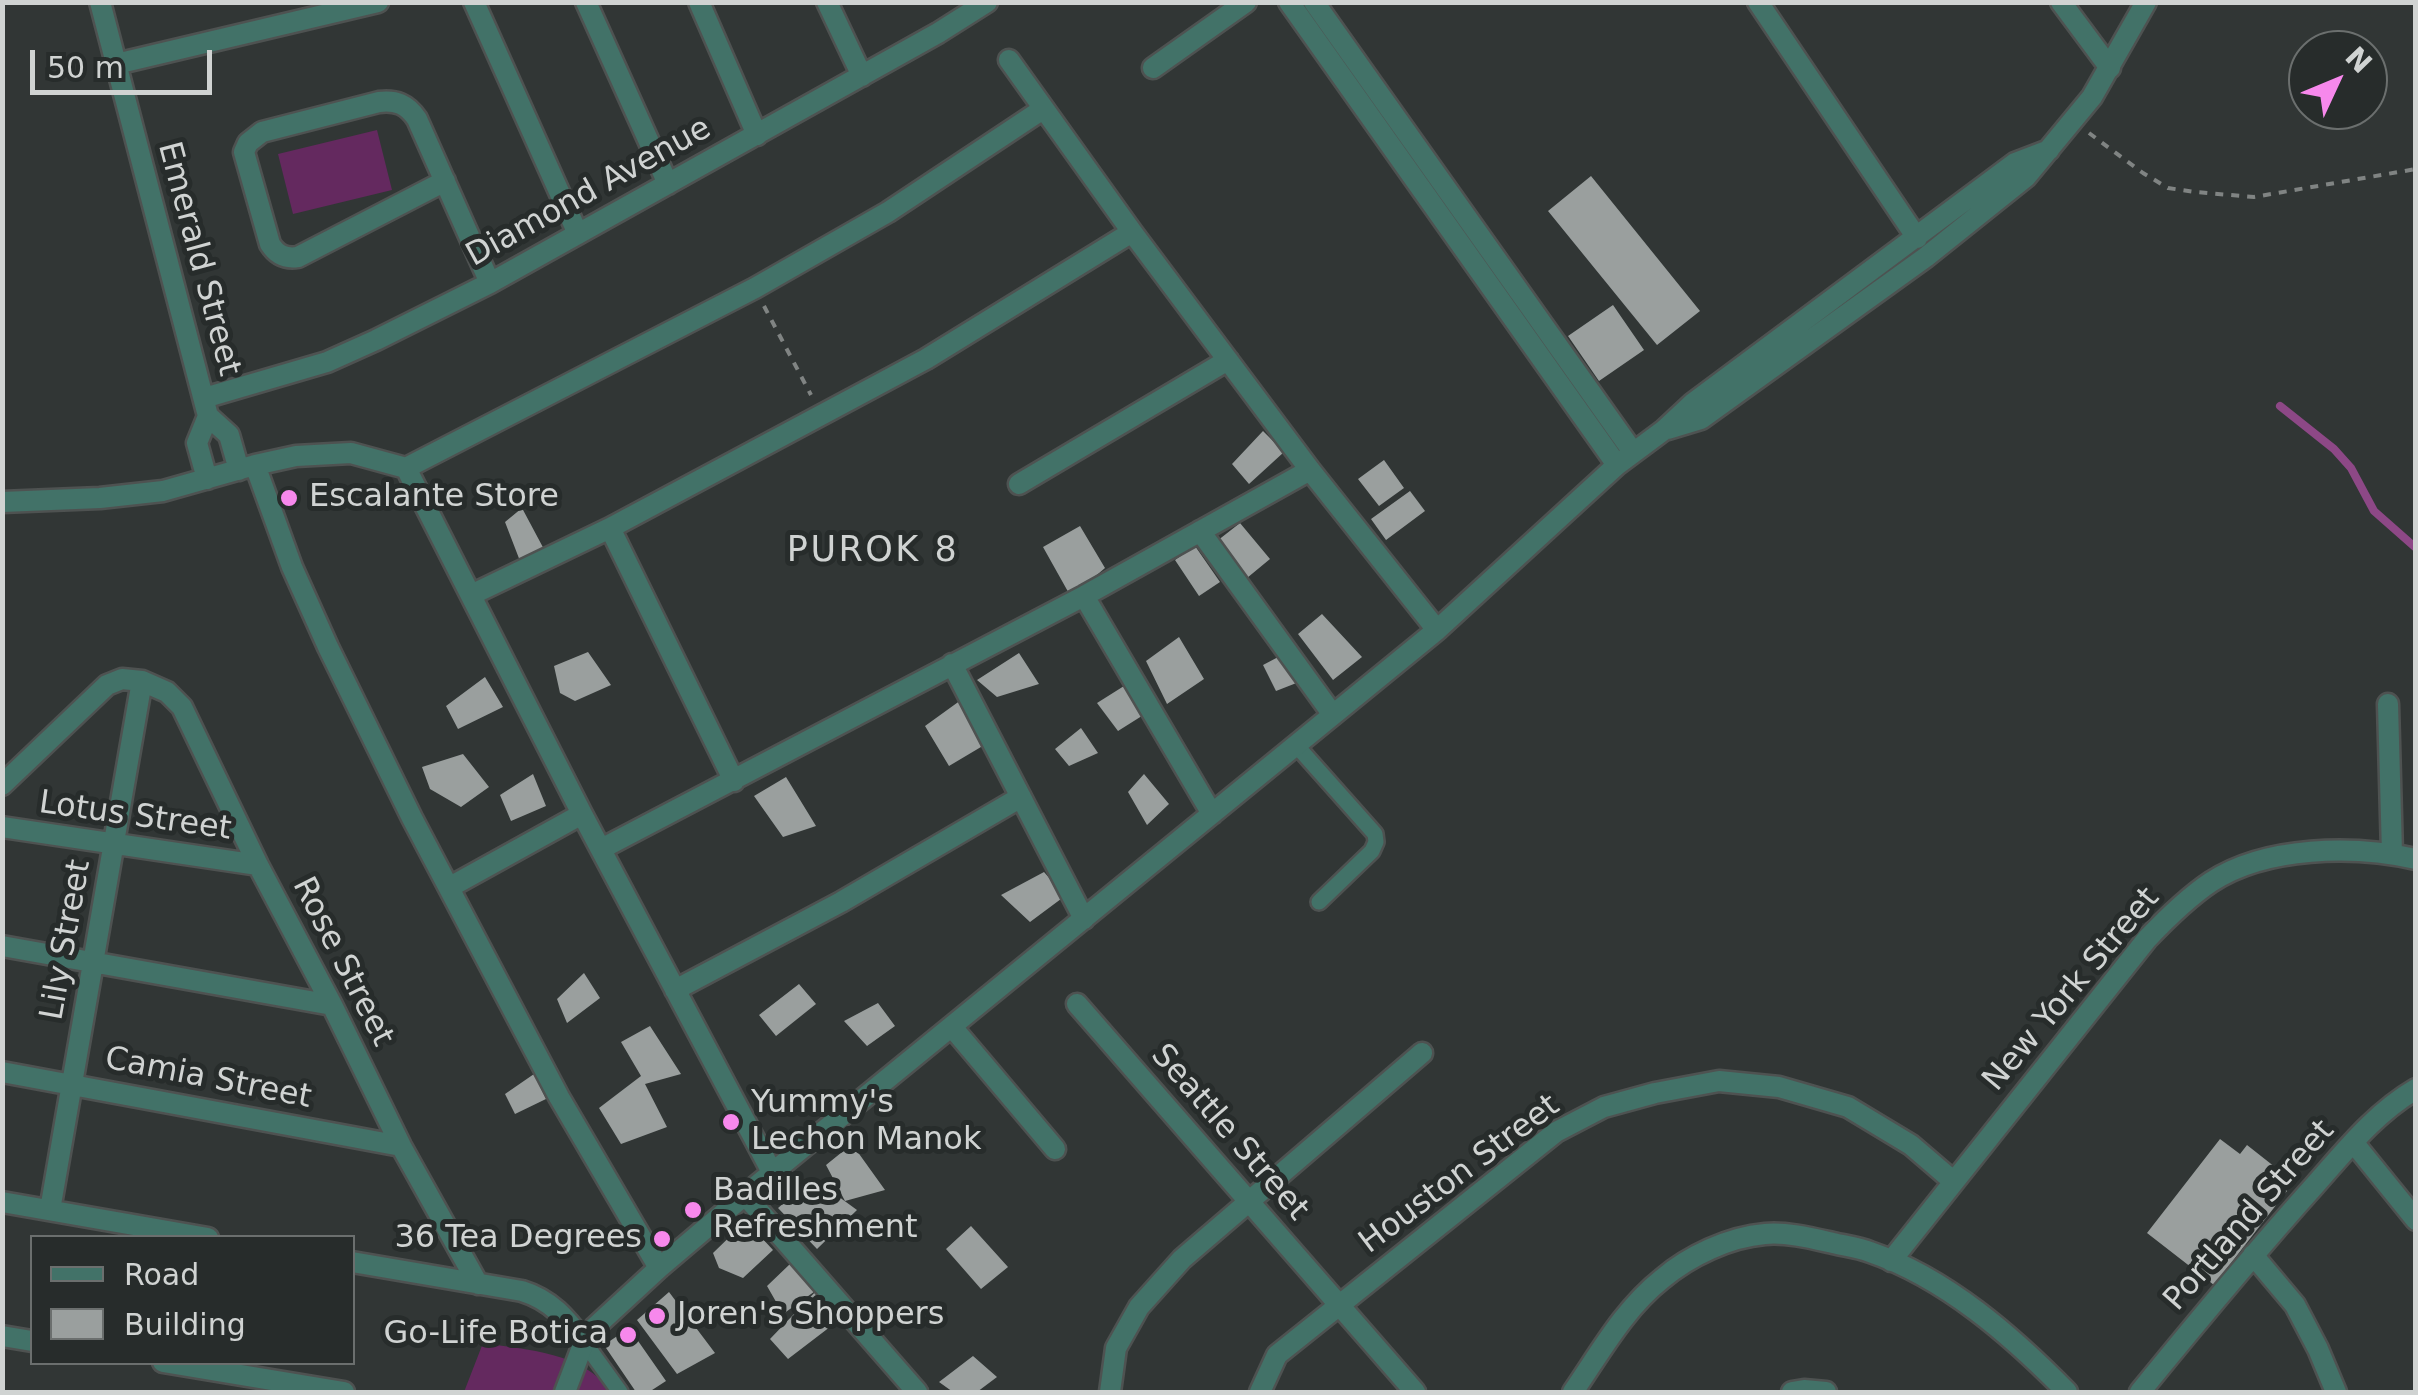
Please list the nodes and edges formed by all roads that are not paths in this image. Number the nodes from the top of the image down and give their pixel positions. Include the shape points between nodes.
1 (100, 2) edge
2 (378, 2) edge
3 (474, 2) edge
4 (586, 2) edge
5 (699, 2) edge
6 (828, 2) edge
7 (987, 2) edge
8 (1246, 2) edge
9 (1288, 2) edge
10 (1314, 2) edge
11 (1758, 2) edge
12 (2061, 2) edge
13 (2146, 2) edge
14 (1008, 60) dead end
15 (116, 64) junction
16 (1153, 68) dead end
17 (2110, 68) junction
18 (862, 76) junction
19 (1365, 92) junction
20 (1044, 108) junction
21 (757, 134) junction
22 (2048, 150) junction
23 (444, 181) junction
24 (668, 184) junction
25 (1132, 232) junction
26 (578, 234) junction
27 (1917, 238) junction
28 (490, 283) junction
29 (1228, 360) junction
30 (206, 407) junction
31 (1664, 430) junction
32 (1625, 458) junction
33 (247, 467) junction
34 (406, 468) junction
35 (1310, 470) junction
36 (207, 479) junction
37 (1019, 484) dead end
38 (2, 502) edge
39 (610, 528) junction
40 (1200, 531) junction
41 (470, 595) junction
42 (1084, 596) junction
43 (1437, 630) junction
44 (952, 664) junction
45 (142, 681) junction
46 (2388, 704) dead end
47 (1333, 714) junction
48 (1296, 745) junction
49 (734, 781) junction
50 (2, 785) edge
51 (1020, 797) junction
52 (582, 814) junction
53 (1212, 814) junction
54 (2, 828) edge
55 (114, 844) junction
56 (601, 849) junction
57 (2392, 854) junction
58 (2416, 859) edge
59 (258, 865) junction
60 (450, 887) junction
61 (1319, 902) dead end
62 (1084, 919) junction
63 (2, 946) edge
64 (93, 962) junction
65 (675, 990) junction
66 (1077, 1004) dead end
67 (332, 1005) junction
68 (952, 1027) junction
69 (1422, 1053) dead end
70 (2, 1072) edge
71 (72, 1084) junction
72 (2416, 1089) edge
73 (2354, 1142) junction
74 (402, 1146) junction
75 (1055, 1149) dead end
76 (773, 1174) junction
77 (1954, 1181) junction
78 (745, 1195) junction
79 (1249, 1201) junction
80 (2, 1202) edge
81 (50, 1210) junction
82 (2416, 1220) edge
83 (191, 1235) edge
84 (2252, 1254) junction
85 (1891, 1261) junction
86 (355, 1263) edge
87 (660, 1268) junction
88 (478, 1284) junction
89 (1340, 1306) junction
90 (2, 1336) edge
91 (30, 1341) edge
92 (584, 1342) junction
93 (181, 1365) edge
94 (2333, 1391) edge
95 (344, 1392) edge
96 (565, 1392) edge
97 (620, 1392) edge
98 (917, 1392) edge
99 (1110, 1392) edge
100 (1260, 1392) edge
101 (1415, 1392) edge
102 (1573, 1392) edge
103 (1792, 1392) edge
104 (1826, 1392) edge
105 (2067, 1392) edge
106 (2140, 1392) edge

1 - 15 street, Emerald Street
2 - 15 street
3 - 26 street
4 - 24 street
5 - 21 street
6 - 18 street
7 - 18 street, Diamond Avenue
8 - 16 street
9 - 19 street
10 - 19 street
11 - 27 street
12 - 17 street
13 - 17 street
14 - 20 street
15 - 30 street, Emerald Street
17 - 22 street
18 - 21 street, Diamond Avenue
19 - 32 street
20 - 25 street
20 - 34 street via 888,212 755,288
21 - 24 street, Diamond Avenue
22 - 27 street via 2015,164
22 - 31 street via 2026,177 1926,257 1701,420
23 - 23 street via 287,258 270,244 244,152 262,132 398,102 416,118
23 - 28 street
24 - 26 street, Diamond Avenue
25 - 29 street
25 - 39 street via 926,359
26 - 28 street, Diamond Avenue
27 - 31 street
28 - 30 street, Diamond Avenue via 326,362
29 - 35 street
29 - 37 street
30 - 33 street, Emerald Street
30 - 36 street, Emerald Street via 197,443
31 - 32 street
32 - 43 street
33 - 34 street via 351,453
33 - 36 street
33 - 60 street, Emerald Street via 328,647
34 - 41 street
35 - 40 street
35 - 43 street
36 - 38 street via 163,491
39 - 41 street
39 - 49 street
40 - 42 street
40 - 47 street
41 - 52 street
42 - 44 street
42 - 53 street
43 - 47 street
44 - 49 street
44 - 51 street
45 - 50 street via 122,679 103,687
45 - 55 street, Lily Street
45 - 59 street, Rose Street via 182,707
46 - 57 street
47 - 48 street
48 - 53 street
48 - 61 lane via 1375,834 1372,851
49 - 56 street
51 - 62 street
51 - 65 street
52 - 56 street
52 - 60 street
53 - 62 street
54 - 55 street, Lotus Street
55 - 59 street, Lotus Street
55 - 64 street, Lily Street
56 - 65 street
57 - 58 street, New York Street
57 - 77 street, New York Street via 2280,856 2236,869 2181,904
59 - 67 street, Rose Street
60 - 87 street, Emerald Street via 559,1097
62 - 68 street
63 - 64 street
64 - 67 street
64 - 71 street, Lily Street
65 - 76 street
66 - 79 street, Seattle Street
67 - 74 street, Rose Street
68 - 75 street
68 - 76 street
69 - 79 street
70 - 71 street, Camia Street
71 - 74 street, Camia Street
71 - 81 street, Lily Street
72 - 73 street, Portland Street
73 - 82 street
73 - 84 street, Portland Street
74 - 88 street, Rose Street
76 - 78 street
77 - 85 street, New York Street
77 - 89 street, Houston Street via 1848,1106 1779,1087 1719,1082 1655,1093 1604,1107 1556,1132
78 - 87 street
78 - 98 street
79 - 89 street, Seattle Street
79 - 99 street via 1138,1307 1116,1348
80 - 81 street
81 - 83 street
84 - 94 street via 2295,1306
84 - 106 street, Portland Street
85 - 102 street via 1806,1236 1766,1233 1733,1240 1662,1278 1628,1313
85 - 105 street via 2005,1334
86 - 88 street
87 - 92 street
88 - 92 street via 539,1296
89 - 100 street, Houston Street via 1277,1356
89 - 101 street, Seattle Street
90 - 91 street
92 - 96 street
92 - 97 lane
93 - 95 street
103 - 104 street

